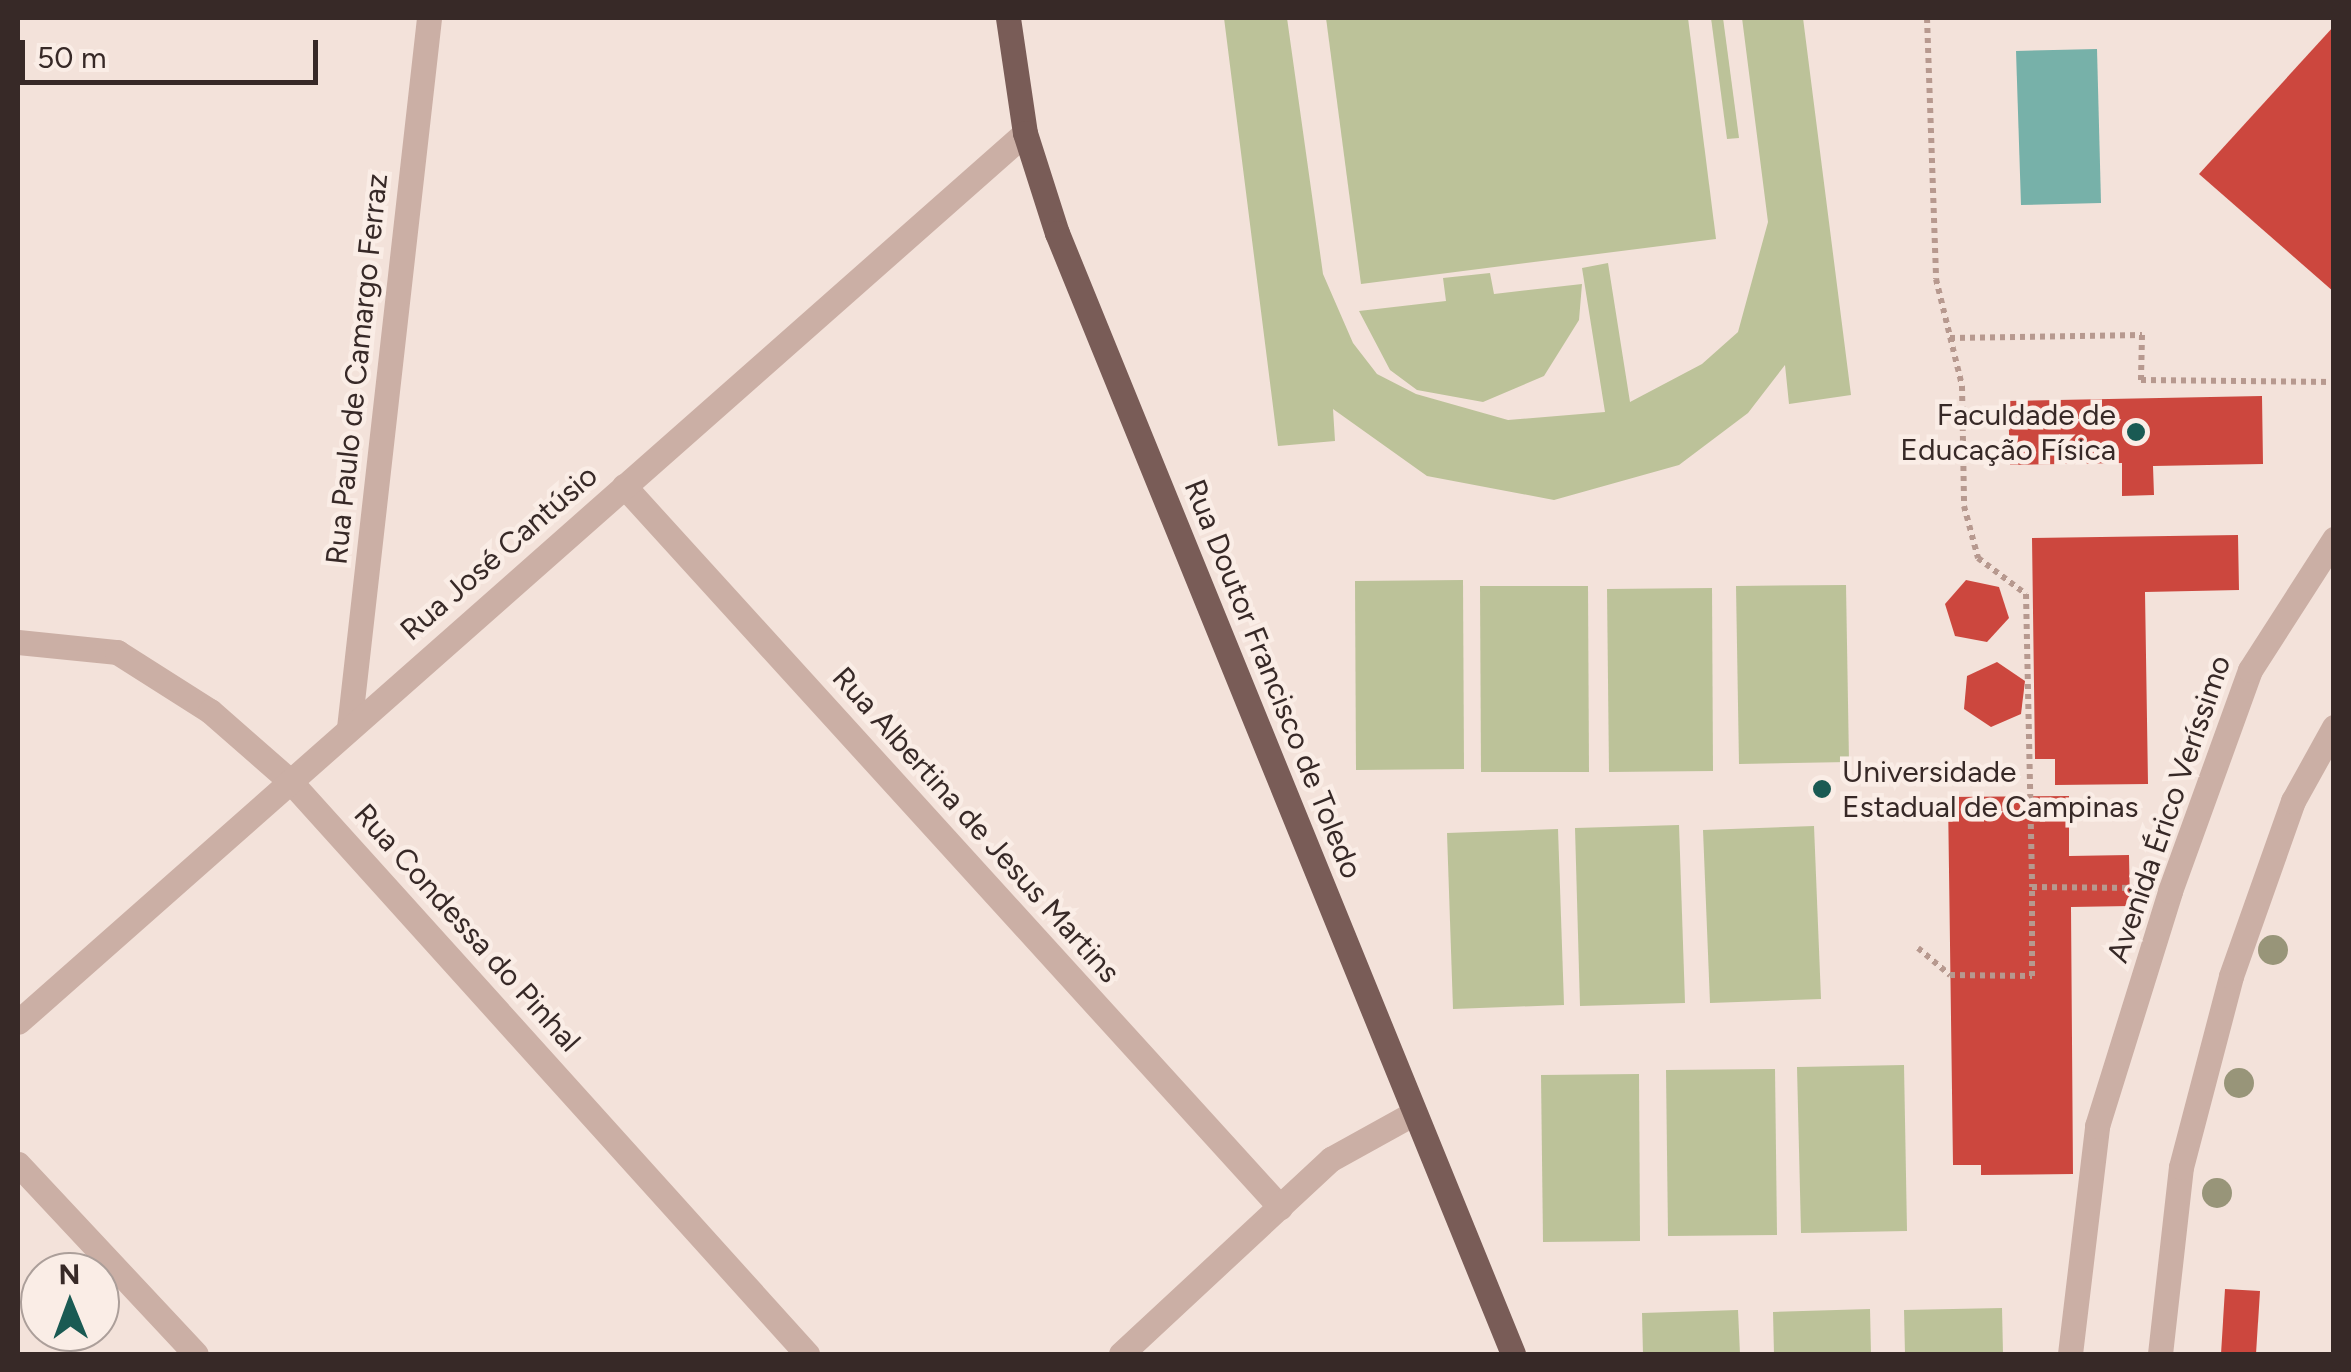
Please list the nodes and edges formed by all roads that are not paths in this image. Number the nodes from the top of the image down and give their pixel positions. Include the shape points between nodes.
1 (429, 18) edge
2 (1008, 18) edge
3 (1025, 133) junction
4 (624, 486) junction
5 (2334, 539) edge
6 (18, 642) edge
7 (2334, 727) edge
8 (349, 728) junction
9 (290, 781) junction
10 (18, 1022) edge
11 (1414, 1113) junction
12 (18, 1164) edge
13 (1280, 1207) junction
14 (196, 1354) edge
15 (807, 1354) edge
16 (1121, 1354) edge
17 (1513, 1354) edge
18 (2070, 1354) edge
19 (2160, 1354) edge

1 - 8 street, Rua Paulo de Camargo Ferraz
2 - 3 main road, Rua Doutor Francisco de Toledo
3 - 4 street, Rua José Cantúsio
3 - 11 main road, Rua Doutor Francisco de Toledo via 1057,233
4 - 8 street, Rua José Cantúsio
4 - 13 street, Rua Albertina de Jesus Martins
5 - 18 street, Avenida Érico Veríssimo via 2250,670 2170,891 2097,1126
6 - 9 street, Rua Condessa do Pinhal via 118,652 210,711
7 - 19 street via 2293,801 2231,976 2181,1167
8 - 9 street, Rua José Cantúsio
9 - 10 street, Rua José Cantúsio
9 - 15 street, Rua Condessa do Pinhal
11 - 13 street via 1330,1160
11 - 17 main road, Rua Doutor Francisco de Toledo
12 - 14 street
13 - 16 street

